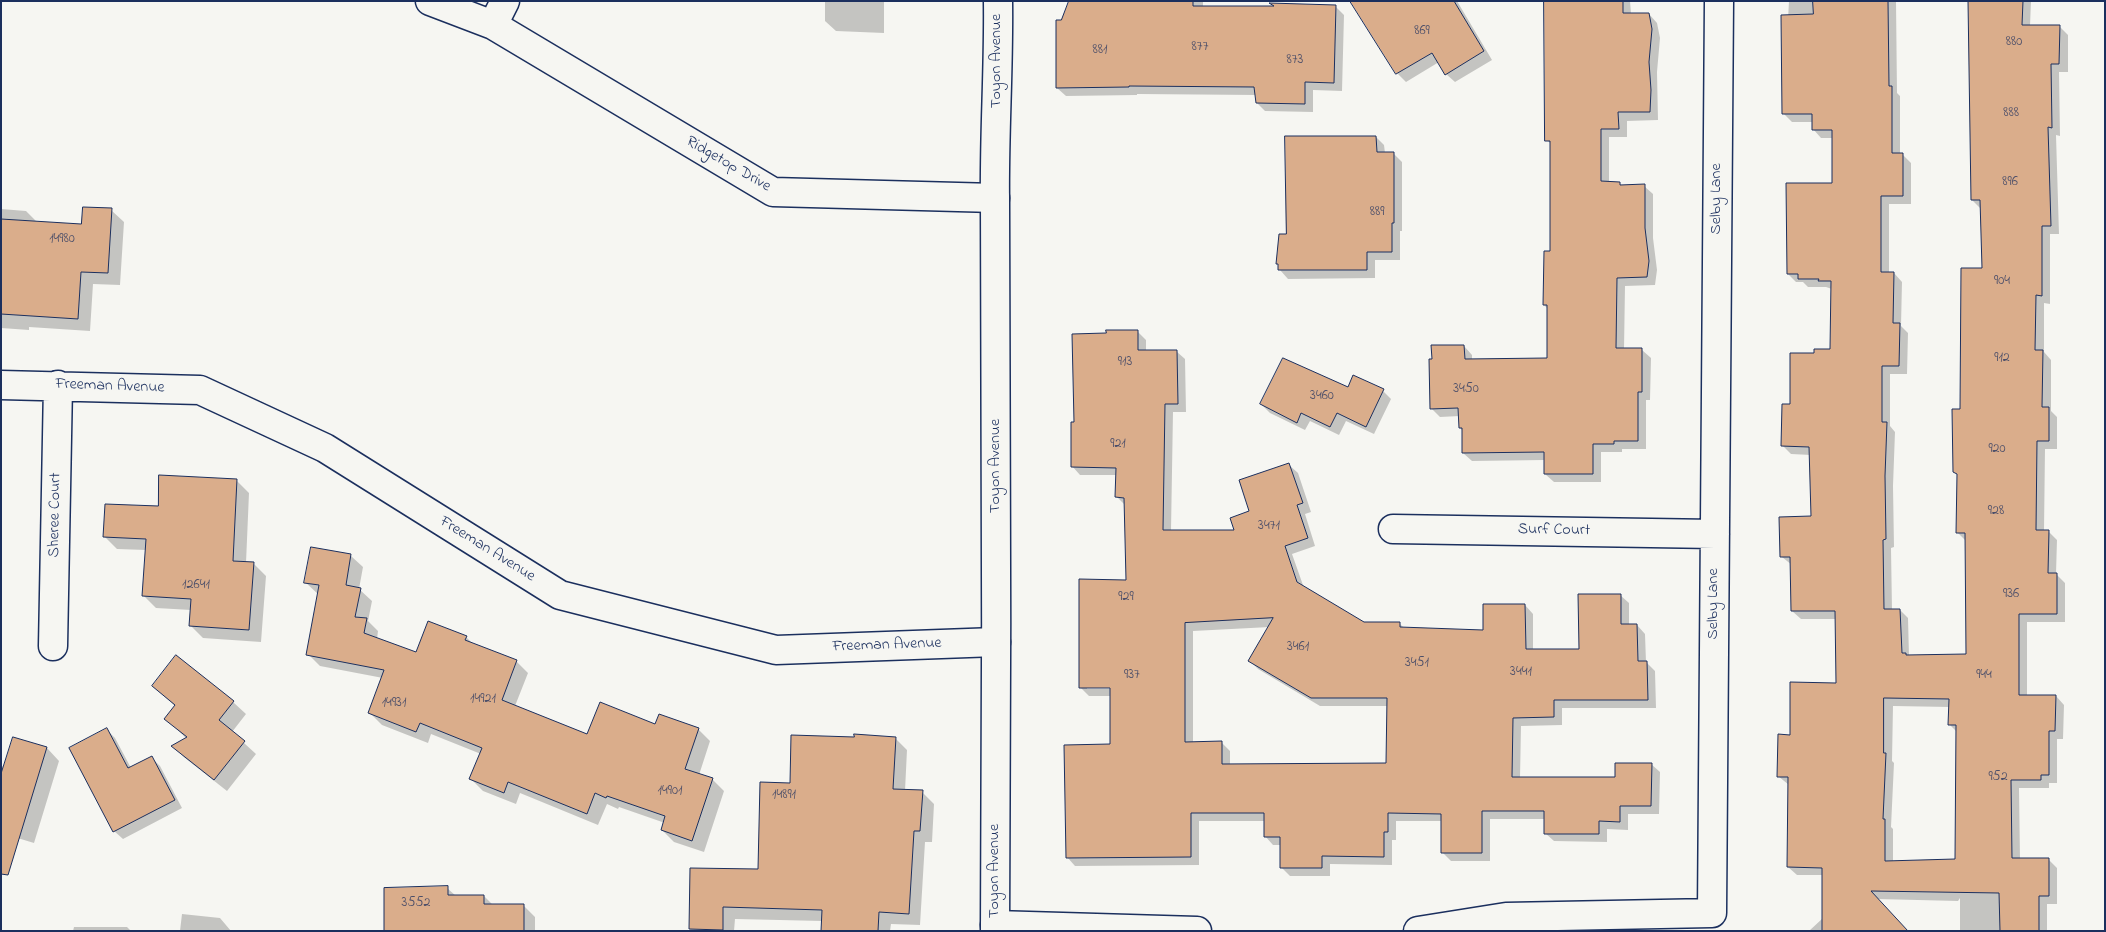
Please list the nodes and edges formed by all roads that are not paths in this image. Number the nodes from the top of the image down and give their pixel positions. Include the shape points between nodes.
1 (430, 1) edge
2 (998, 1) edge
3 (1719, 1) edge
4 (499, 13) edge
5 (995, 198) junction
6 (1, 385) edge
7 (58, 385) junction
8 (1393, 529) dead end
9 (1715, 534) junction
10 (996, 642) junction
11 (54, 646) dead end
12 (995, 928) edge
13 (1197, 931) edge
14 (1418, 931) edge

1 - 4 street, Ridgetop Drive
2 - 5 street, Toyon Avenue
3 - 9 street, Selby Lane
4 - 5 street, Ridgetop Drive via 773,192
5 - 10 street, Toyon Avenue
6 - 7 street, Freeman Avenue
7 - 10 street, Freeman Avenue via 200,390 325,448 560,596 776,650
7 - 11 street, Sheree Court
8 - 9 street, Surf Court
9 - 14 street, Selby Lane via 1712,912 1506,917
10 - 12 street, Toyon Avenue
12 - 13 street

